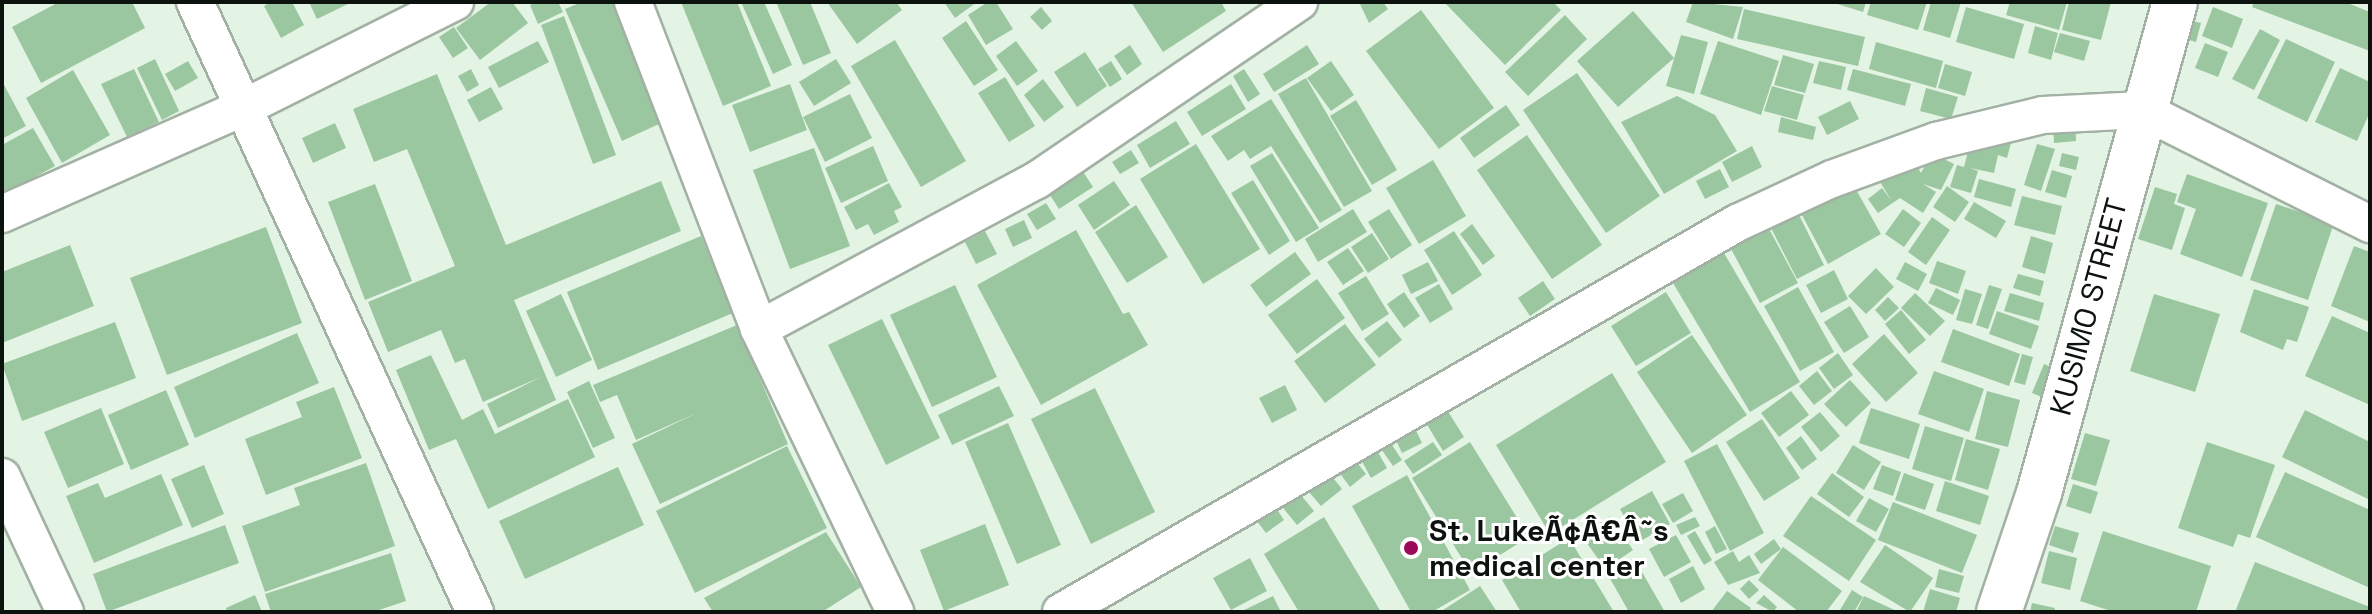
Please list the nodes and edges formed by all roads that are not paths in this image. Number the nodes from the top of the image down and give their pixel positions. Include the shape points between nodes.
1 (195, 2) edge
2 (455, 2) edge
3 (633, 2) edge
4 (1299, 2) edge
5 (2175, 2) edge
6 (245, 107) junction
7 (2142, 110) junction
8 (2, 214) edge
9 (2370, 224) edge
10 (759, 329) junction
11 (2, 477) edge
12 (65, 612) edge
13 (475, 612) edge
14 (895, 612) edge
15 (1061, 612) edge
16 (1999, 612) edge

1 - 6 street
2 - 6 street
3 - 10 street
4 - 10 street via 1037,180
5 - 7 street, KUSIMO STREET
6 - 8 street
6 - 13 street
7 - 9 street
7 - 15 street via 2043,115 1936,141 1832,179 1737,223
7 - 16 street, KUSIMO STREET via 2039,493
10 - 14 street
11 - 12 street

